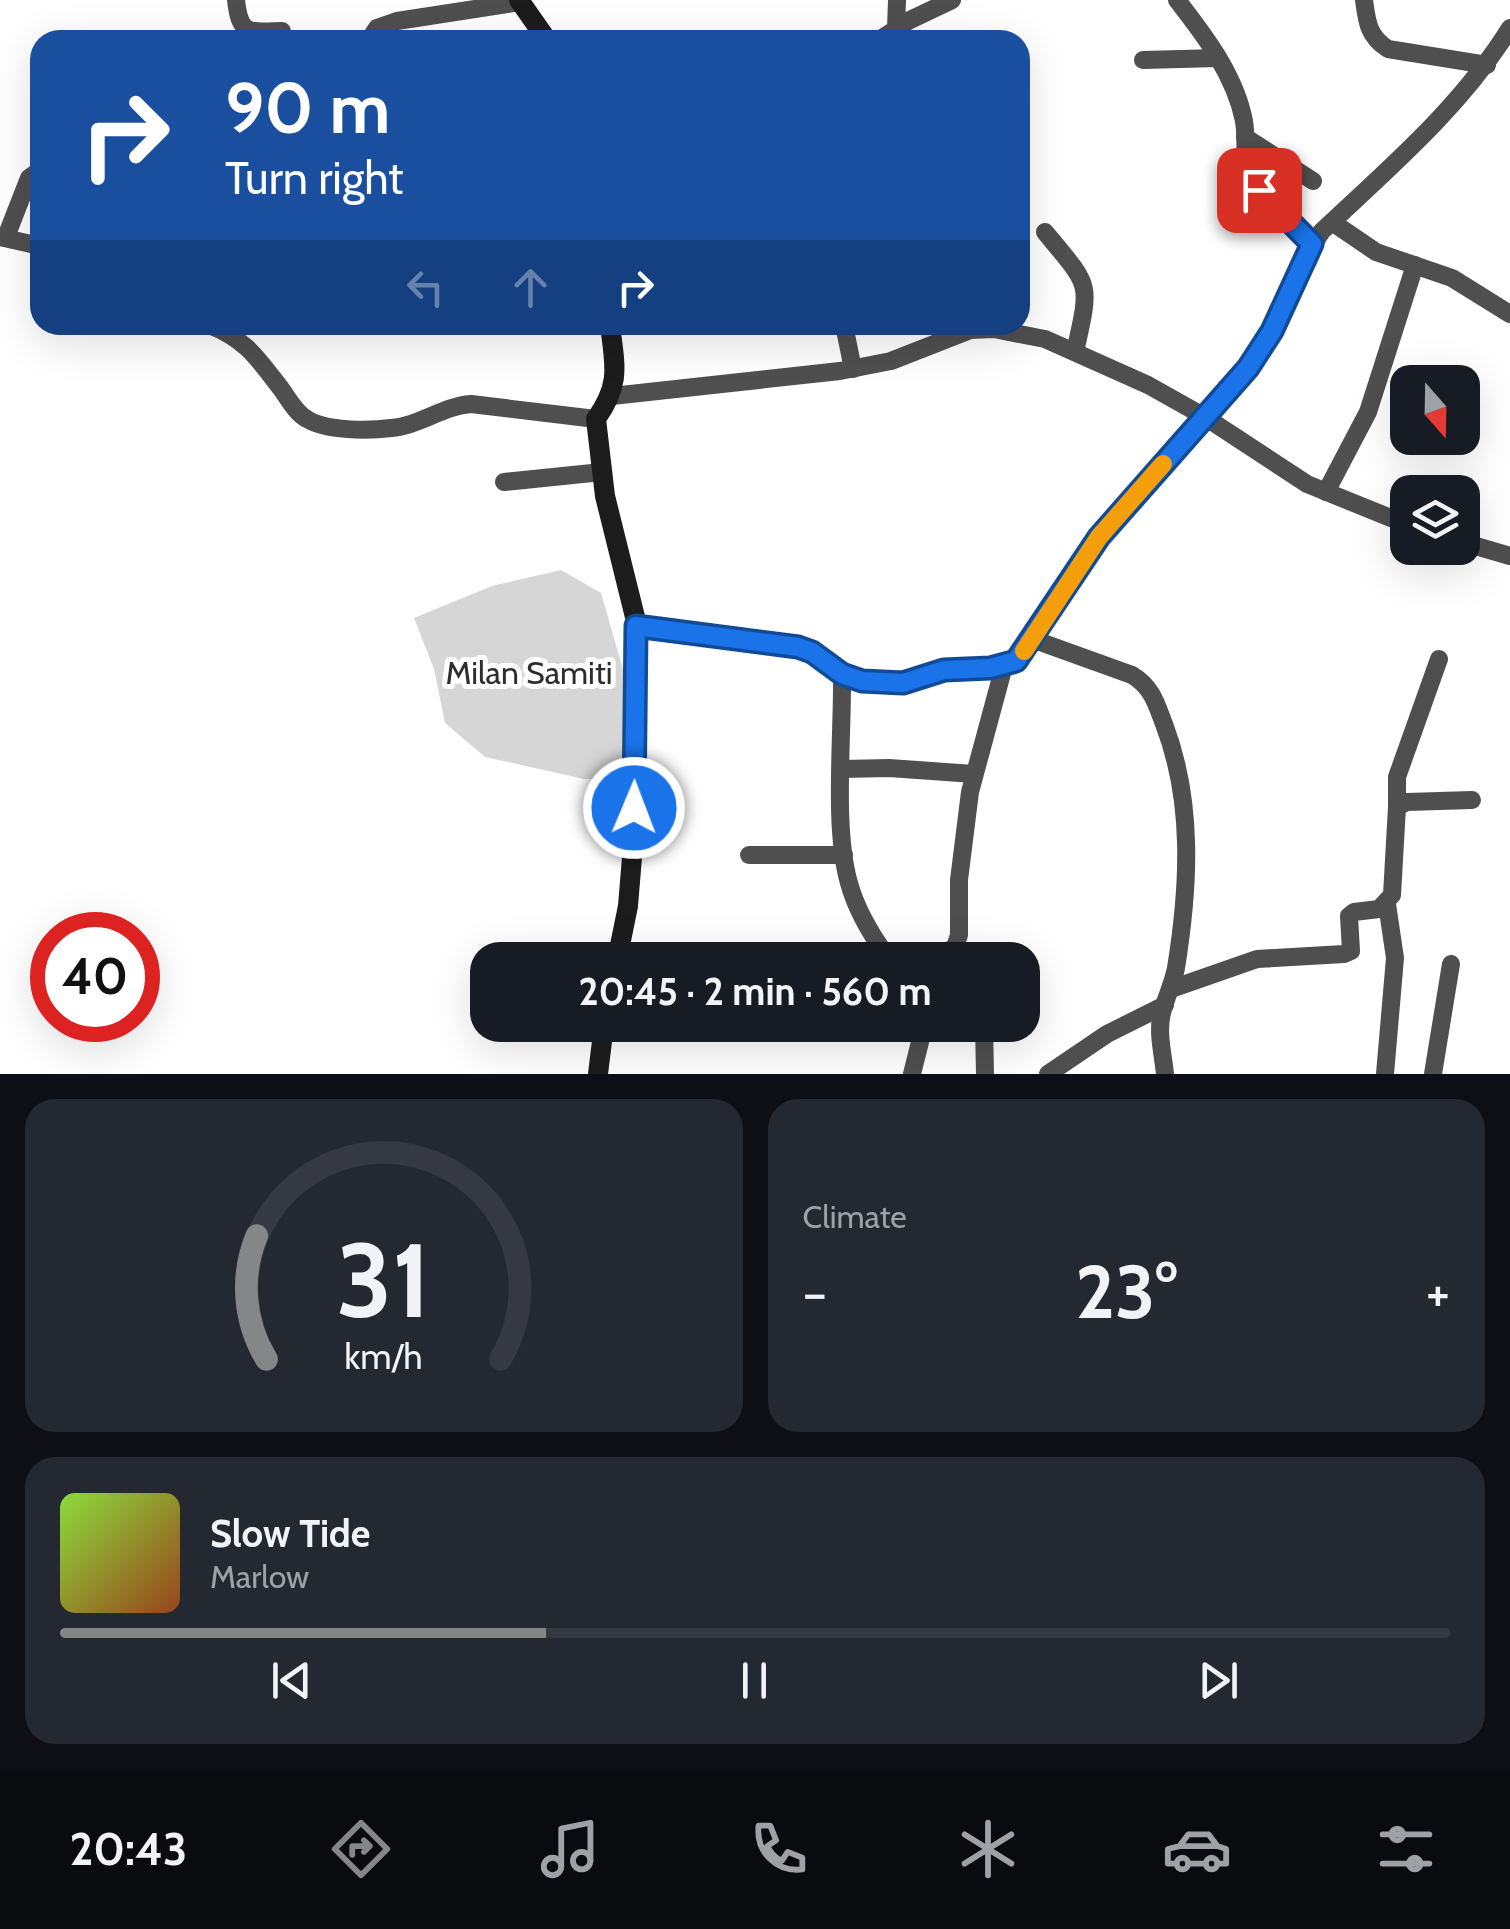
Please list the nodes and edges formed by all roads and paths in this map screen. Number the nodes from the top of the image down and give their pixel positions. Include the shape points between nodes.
1 (236, 0) edge
2 (897, 0) edge
3 (952, 0) edge
4 (1177, 0) edge
5 (1364, 0) edge
6 (520, 1) edge
7 (896, 28) junction
8 (1510, 28) edge
9 (248, 30) edge
10 (376, 30) edge
11 (540, 30) edge
12 (893, 30) edge
13 (1498, 54) edge
14 (1218, 58) junction
15 (1143, 60) dead end
16 (1245, 137) junction
17 (30, 177) edge
18 (1312, 181) dead end
19 (1332, 222) junction
20 (1045, 232) dead end
21 (3, 237) edge
22 (30, 244) edge
23 (1312, 244) junction
24 (1416, 265) junction
25 (1510, 314) edge
26 (231, 335) edge
27 (611, 335) edge
28 (846, 335) edge
29 (958, 335) edge
30 (1025, 335) edge
31 (1074, 352) junction
32 (853, 369) junction
33 (612, 396) junction
34 (1205, 417) junction
35 (596, 419) junction
36 (602, 472) junction
37 (504, 482) dead end
38 (1326, 492) junction
39 (1390, 518) edge
40 (1480, 547) edge
41 (1510, 556) edge
42 (636, 626) junction
43 (1032, 639) junction
44 (1439, 659) dead end
45 (1004, 666) junction
46 (842, 674) junction
47 (842, 769) junction
48 (974, 774) junction
49 (1472, 800) dead end
50 (1396, 807) junction
51 (750, 855) dead end
52 (844, 855) junction
53 (1386, 904) junction
54 (621, 942) edge
55 (878, 942) edge
56 (960, 942) edge
57 (1451, 964) dead end
58 (1168, 997) junction
59 (602, 1042) edge
60 (920, 1042) edge
61 (984, 1042) edge
62 (598, 1074) edge
63 (912, 1074) edge
64 (985, 1074) edge
65 (1048, 1074) edge
66 (1165, 1074) edge
67 (1385, 1074) edge
68 (1433, 1074) edge

1 - 9 street
2 - 7 street
3 - 7 street
4 - 14 street
5 - 13 street via 1368,27 1388,48
6 - 10 street
6 - 11 street
7 - 12 street
8 - 13 street
13 - 19 street
14 - 15 street
14 - 16 street via 1236,95
16 - 18 street
16 - 23 street via 1249,172 1259,190
17 - 21 street
19 - 23 street
19 - 24 street via 1376,252
20 - 31 street via 1087,290
21 - 22 street
23 - 34 street via 1272,331
24 - 25 street via 1462,283
24 - 38 street via 1368,412
26 - 35 street via 250,348 297,411 324,425 393,428 471,404
27 - 33 street
28 - 32 street
29 - 32 street
30 - 31 street
31 - 34 street
32 - 33 street
33 - 35 street
34 - 38 street
34 - 43 street via 1099,537
35 - 36 street
36 - 37 street
36 - 42 street
38 - 39 street
40 - 41 street
42 - 46 street via 798,647
42 - 54 street via 633,845
43 - 45 street
43 - 58 street via 1132,675 1153,692 1184,804 1185,892
44 - 50 street via 1396,778
45 - 46 street via 944,670 903,683
45 - 48 street
46 - 47 street
47 - 48 street
47 - 52 street
48 - 56 street via 959,880
49 - 50 street
50 - 53 street via 1392,895
51 - 52 street
52 - 55 street via 853,896
53 - 58 street via 1349,916 1353,945 1344,954 1257,959
53 - 67 street via 1395,958
57 - 68 street
58 - 65 street
58 - 66 street via 1160,1032
59 - 62 street
60 - 63 street
61 - 64 street

